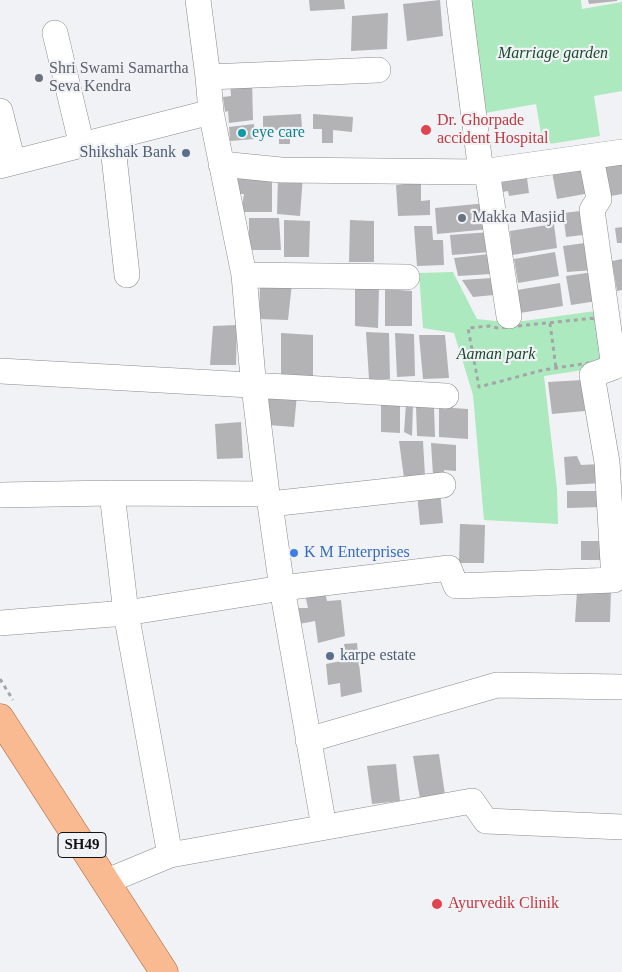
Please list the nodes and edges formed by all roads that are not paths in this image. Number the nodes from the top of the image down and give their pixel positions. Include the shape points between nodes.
1 (198, 0) edge
2 (460, 0) edge
3 (55, 33) dead end
4 (378, 70) dead end
5 (208, 77) junction
6 (0, 111) edge
7 (211, 112) junction
8 (112, 138) junction
9 (82, 146) junction
10 (622, 152) edge
11 (591, 158) junction
12 (7, 164) edge
13 (221, 164) junction
14 (484, 172) junction
15 (127, 275) dead end
16 (244, 275) junction
17 (406, 277) dead end
18 (510, 316) dead end
19 (0, 371) edge
20 (254, 386) junction
21 (446, 396) dead end
22 (615, 461) edge
23 (443, 485) dead end
24 (112, 493) junction
25 (0, 495) edge
26 (269, 499) junction
27 (282, 588) junction
28 (126, 613) junction
29 (0, 623) edge
30 (622, 687) edge
31 (0, 718) edge
32 (308, 740) junction
33 (622, 826) edge
34 (324, 828) junction
35 (170, 855) junction
36 (105, 882) junction
37 (164, 972) edge

1 - 5 street
2 - 14 street
3 - 9 street
4 - 5 street
5 - 7 street
6 - 12 street
7 - 8 street
7 - 13 street
8 - 9 street
8 - 15 street
9 - 12 street
10 - 11 street
11 - 14 street
11 - 22 street via 599,199 592,210 614,367 592,375
13 - 14 street via 281,170
13 - 16 street
14 - 18 street
16 - 17 street
16 - 20 street
19 - 20 street
20 - 21 street
20 - 26 street
22 - 27 street via 614,580 456,586 449,568
23 - 26 street
24 - 25 street
24 - 26 street
24 - 28 street
26 - 27 street
27 - 28 street
27 - 32 street
28 - 29 street
28 - 35 street
30 - 32 street via 497,685
31 - 36 main road, SH49
32 - 34 street
33 - 34 street via 486,821 472,801
34 - 35 street
35 - 36 street
36 - 37 main road, SH49

